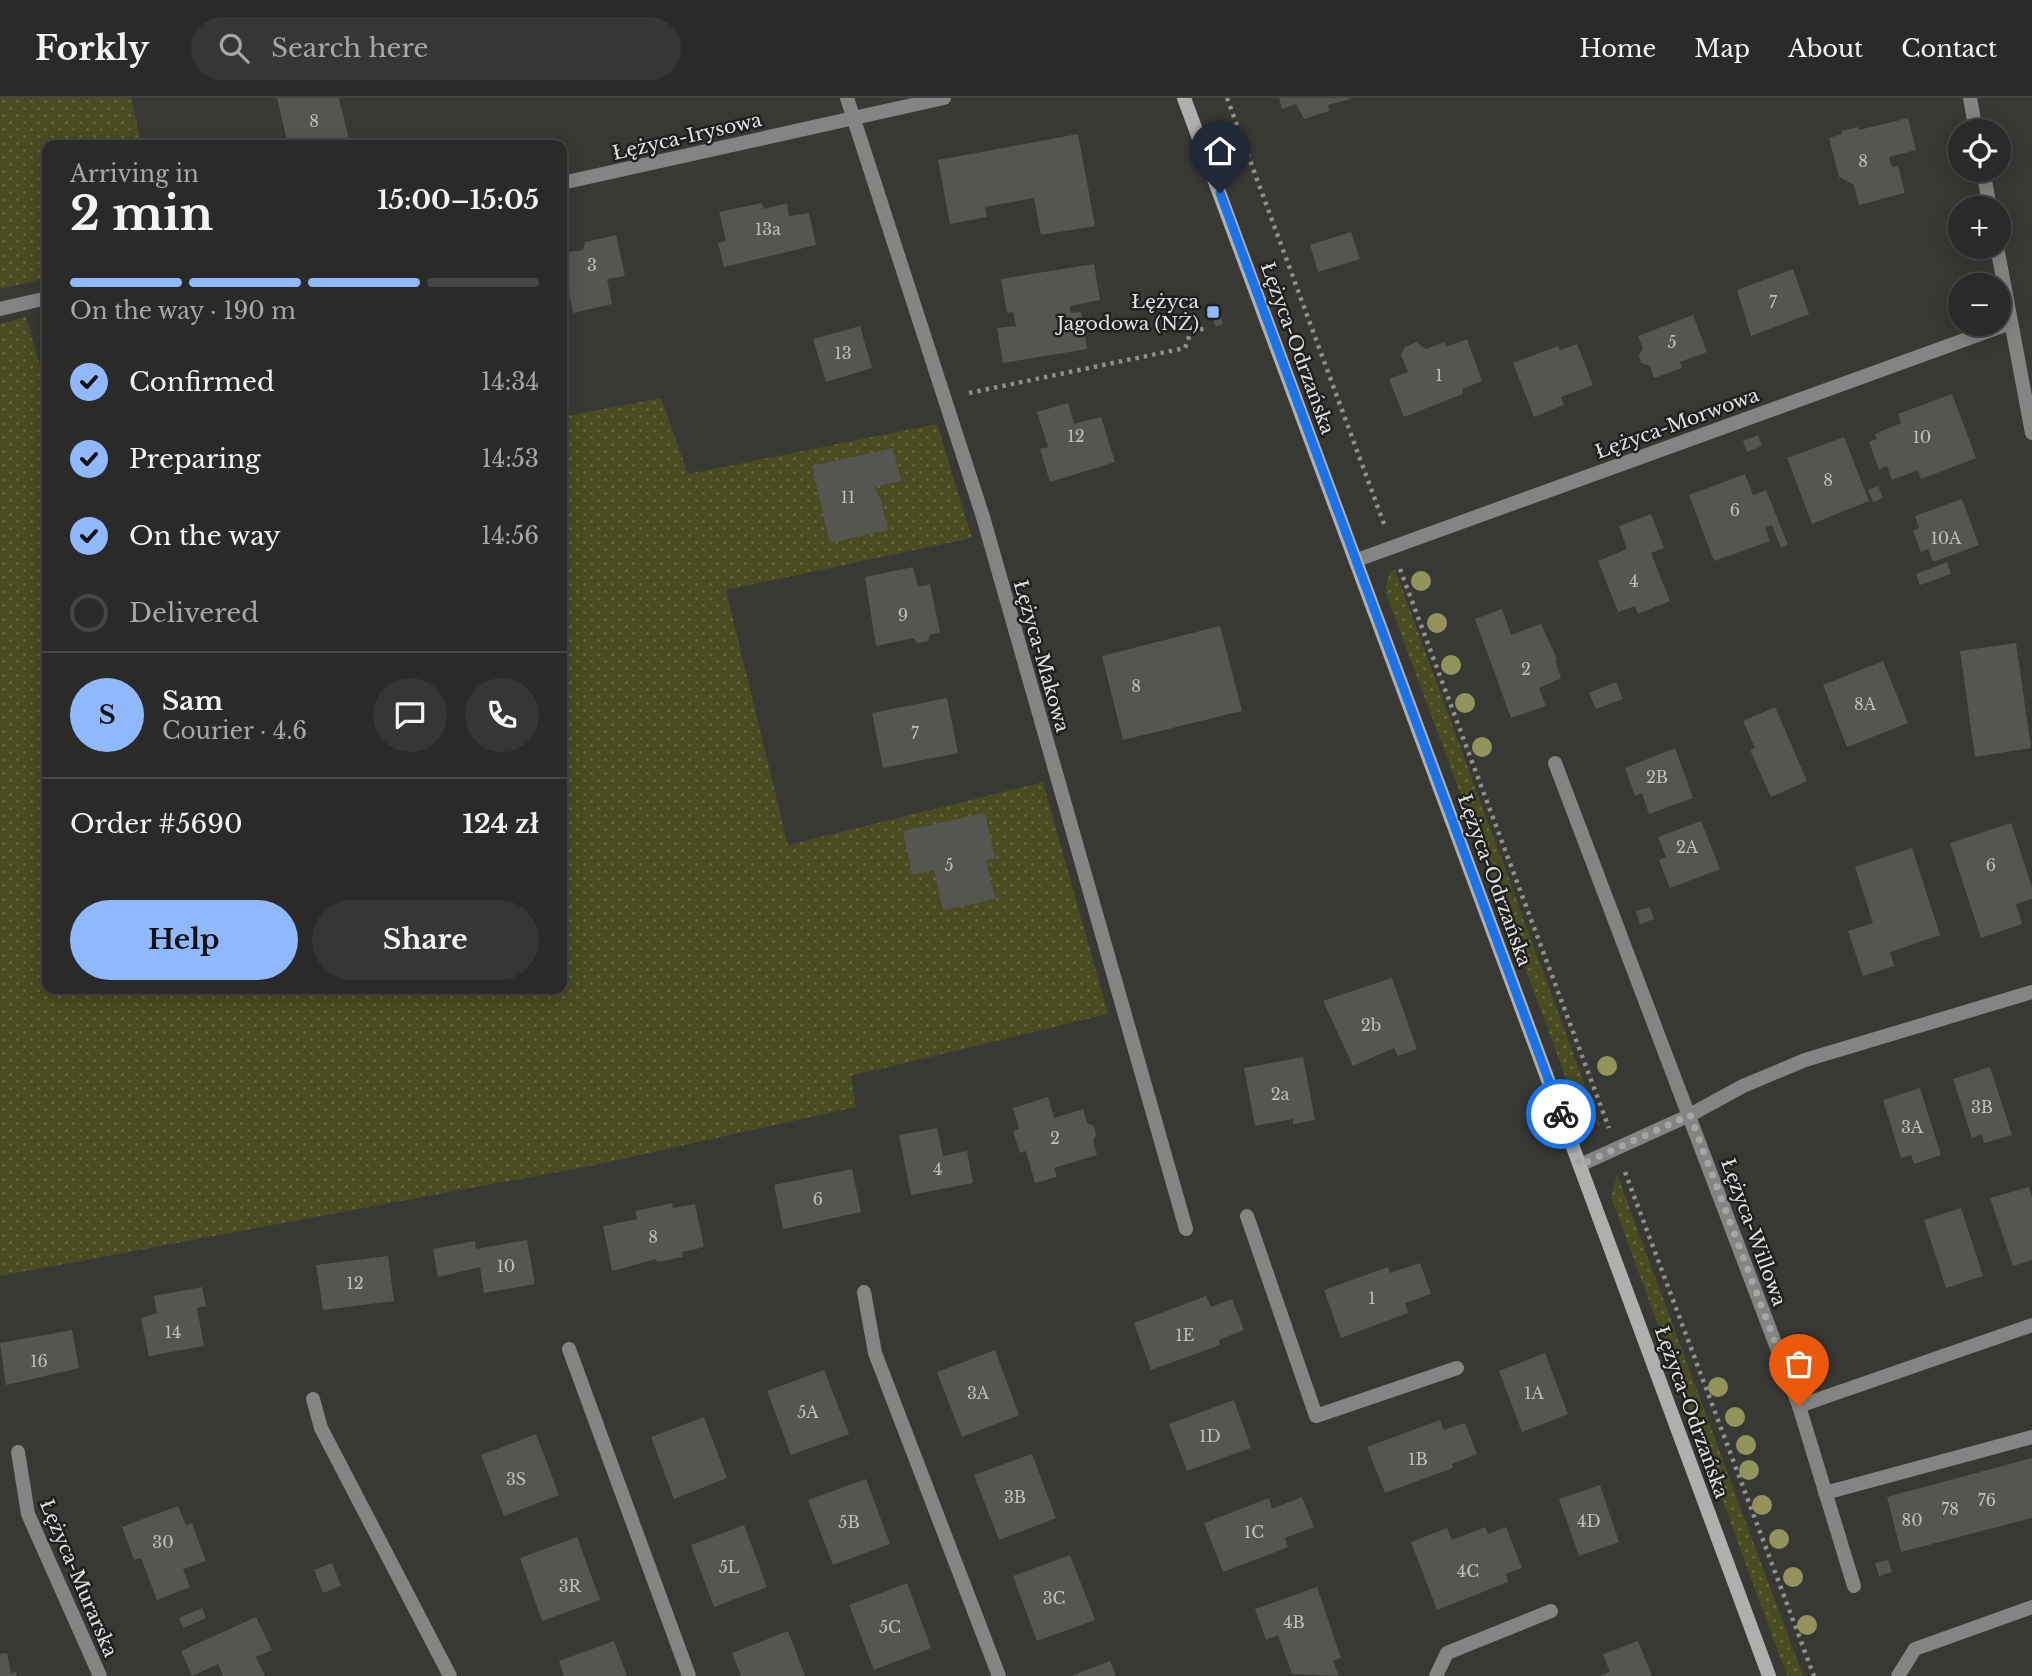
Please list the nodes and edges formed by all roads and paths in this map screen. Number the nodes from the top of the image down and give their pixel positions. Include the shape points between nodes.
1 (847, 98) edge
2 (944, 98) edge
3 (1184, 98) edge
4 (1227, 98) edge
5 (1970, 98) edge
6 (854, 118) junction
7 (1974, 119) edge
8 (567, 183) edge
9 (42, 299) edge
10 (0, 309) edge
11 (2011, 323) edge
12 (1207, 327) dead end
13 (1975, 336) edge
14 (945, 398) junction
15 (2032, 433) edge
16 (1392, 547) junction
17 (1357, 560) junction
18 (1555, 763) dead end
19 (2032, 992) edge
20 (1690, 1115) junction
21 (1616, 1147) junction
22 (1580, 1165) junction
23 (1247, 1216) dead end
24 (1186, 1229) dead end
25 (864, 1292) dead end
26 (2032, 1325) edge
27 (569, 1349) dead end
28 (1457, 1368) dead end
29 (313, 1399) dead end
30 (1799, 1406) junction
31 (2032, 1437) edge
32 (18, 1452) dead end
33 (1825, 1493) junction
34 (1854, 1586) dead end
35 (2032, 1607) edge
36 (1551, 1611) dead end
37 (100, 1676) edge
38 (450, 1676) edge
39 (689, 1676) edge
40 (999, 1676) edge
41 (1436, 1676) edge
42 (1769, 1676) edge
43 (1814, 1676) edge
44 (1898, 1676) edge

1 - 6 street, Łężyca-Makowa
2 - 6 street, Łężyca-Irysowa
3 - 17 main road, Łężyca-Odrzańska
4 - 16 path
5 - 7 street
6 - 8 street, Łężyca-Irysowa
6 - 14 street, Łężyca-Makowa
9 - 10 street
11 - 15 street
12 - 14 path via 1190,334 1185,348
13 - 16 street, Łężyca-Morwowa
14 - 24 street, Łężyca-Makowa
16 - 17 street, Łężyca-Morwowa
16 - 21 path
17 - 22 main road, Łężyca-Odrzańska
18 - 20 street, Łężyca-Willowa
19 - 20 street via 1805,1060
20 - 21 street
20 - 30 street, Łężyca-Willowa
21 - 22 street
21 - 43 path
22 - 42 main road, Łężyca-Odrzańska
23 - 28 street via 1316,1416
25 - 40 street via 875,1353
26 - 30 street
27 - 39 street
29 - 38 street via 320,1428
30 - 33 street, Łężyca-Willowa
31 - 33 street
32 - 37 street, Łężyca-Murarska via 28,1514
33 - 34 street, Łężyca-Willowa
35 - 44 street via 1915,1649
36 - 41 street via 1447,1653

